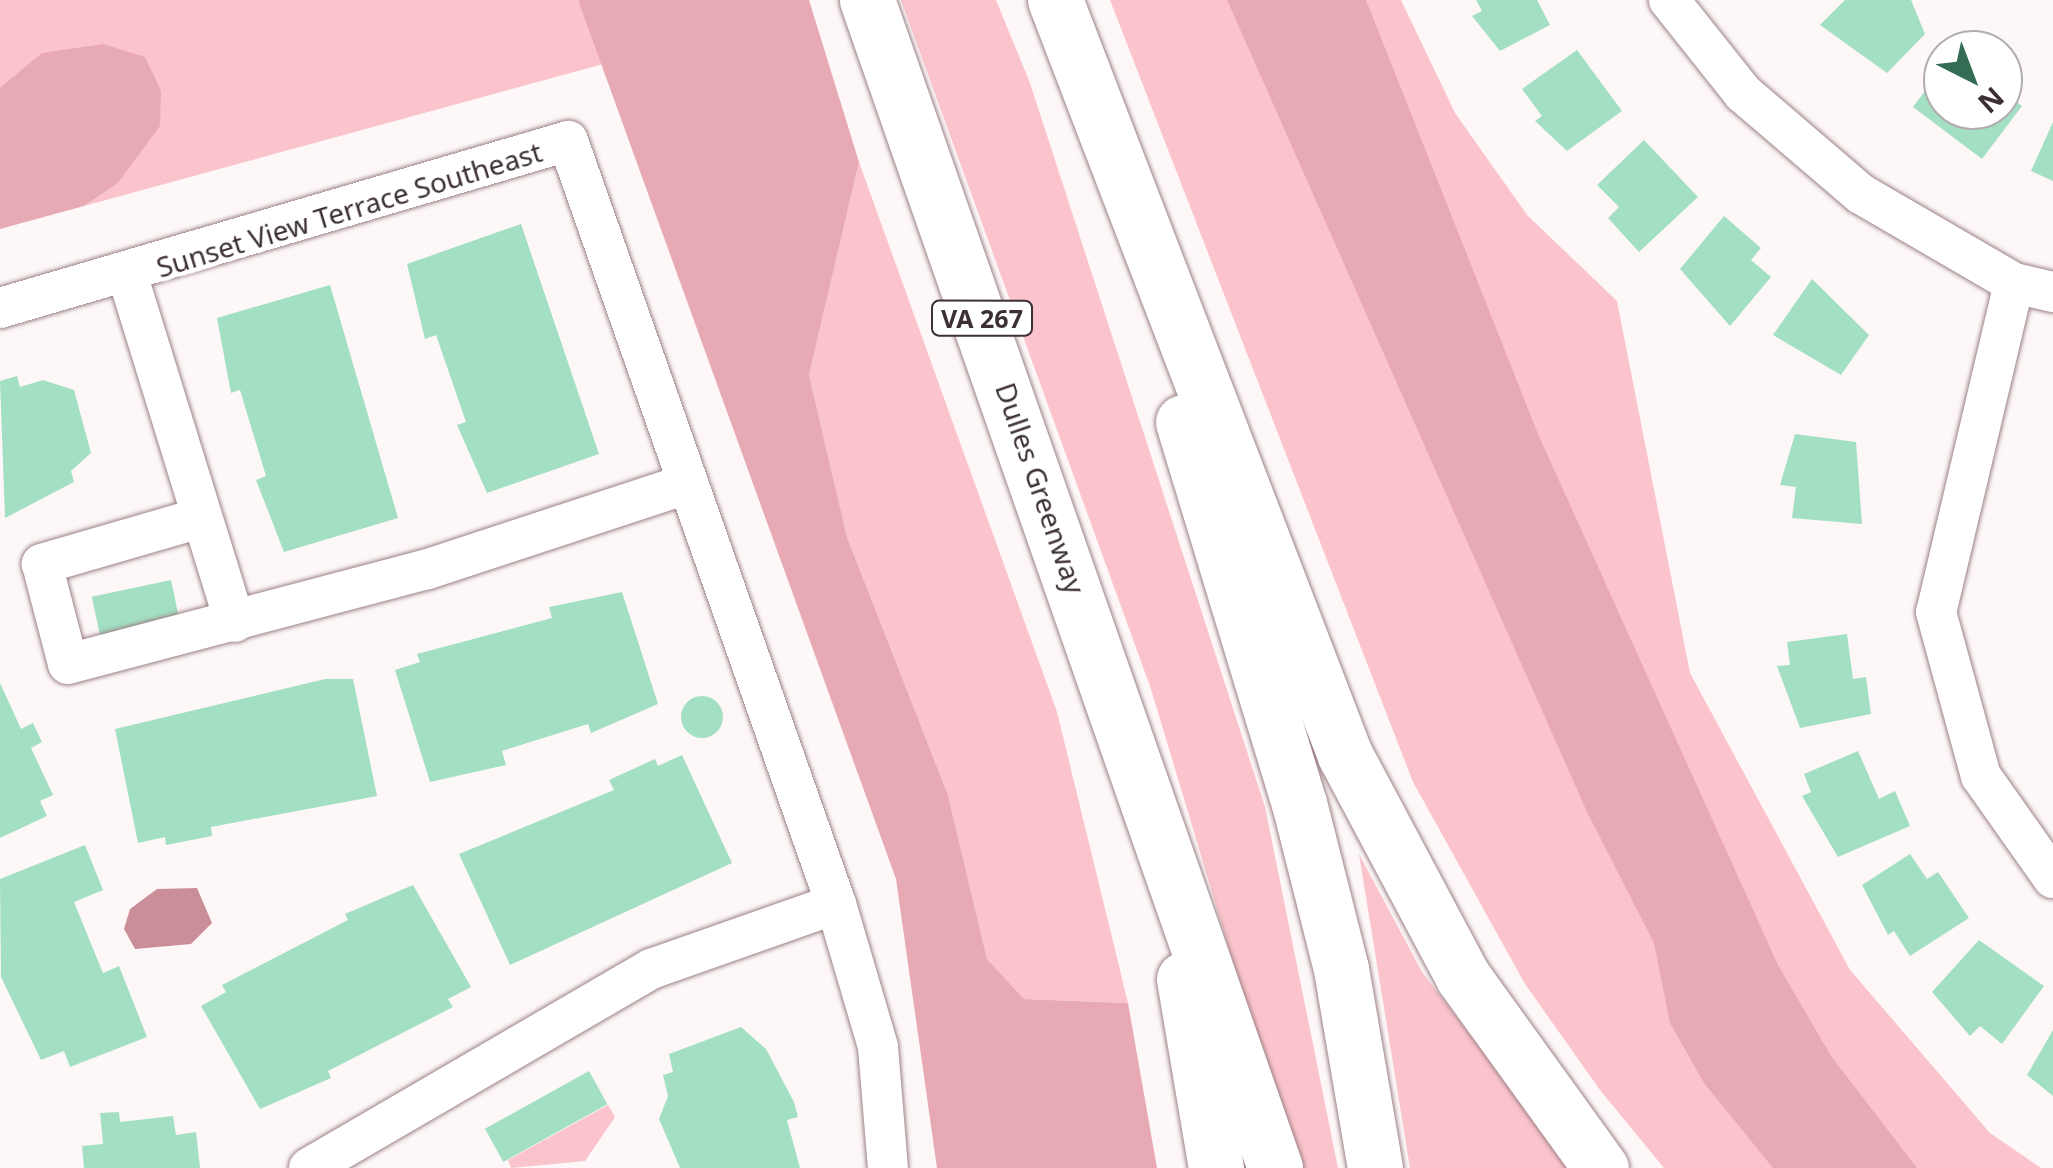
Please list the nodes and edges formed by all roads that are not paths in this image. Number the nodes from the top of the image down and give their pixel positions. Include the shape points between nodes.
1 (868, 0) edge
2 (1054, 0) edge
3 (1669, 0) edge
4 (128, 277) junction
5 (2014, 283) junction
6 (2053, 292) edge
7 (0, 308) edge
8 (687, 484) junction
9 (200, 518) junction
10 (235, 622) junction
11 (1092, 638) junction
12 (2053, 878) edge
13 (836, 904) junction
14 (309, 1168) edge
15 (888, 1168) edge
16 (1216, 1168) edge
17 (1275, 1168) edge
18 (1375, 1168) edge
19 (1601, 1168) edge

1 - 11 highway, Dulles Greenway / VA 267
2 - 18 highway via 1300,802 1341,970
2 - 19 highway via 1345,755 1462,977
3 - 5 street via 1743,93 1798,144 1861,194
4 - 7 street, Sunset View Terrace Southeast
4 - 8 street, Sunset View Terrace Southeast via 568,141
4 - 9 street, Sunset View Terrace Southeast
5 - 6 street
5 - 12 street via 1936,612 1981,776
8 - 10 street
8 - 13 street, Sunset View Terrace Southeast
9 - 10 street, Sunset View Terrace Southeast
9 - 10 street via 42,564 68,664
11 - 16 highway via 1179,954
11 - 17 highway
13 - 14 street via 651,970
13 - 15 street, Sunset View Terrace Southeast via 878,1047

